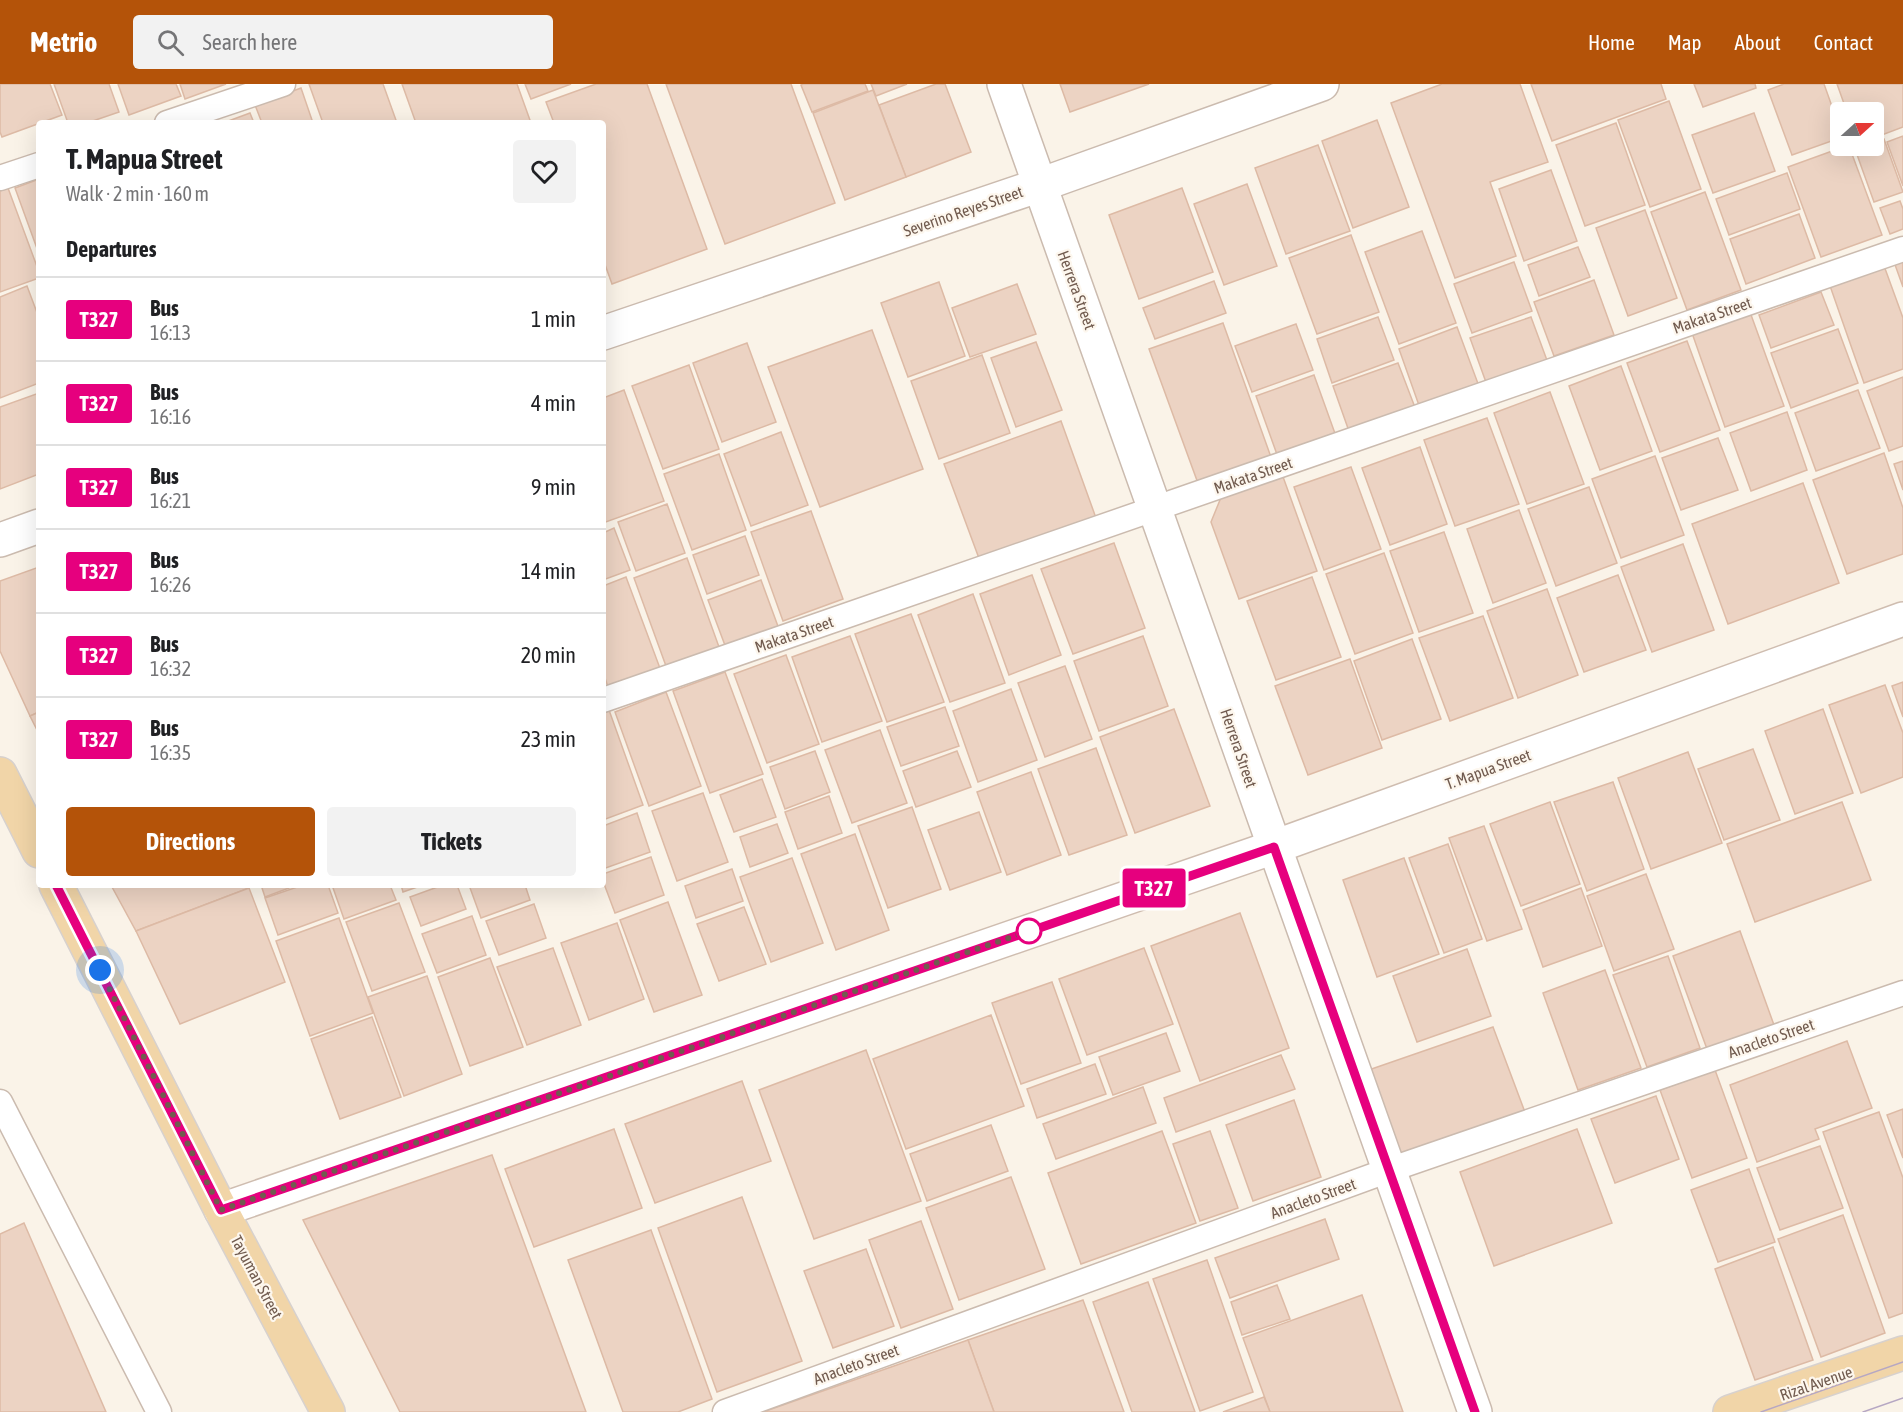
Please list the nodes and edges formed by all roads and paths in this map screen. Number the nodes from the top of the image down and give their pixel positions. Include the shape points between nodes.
1 (284, 84) edge
2 (1004, 84) edge
3 (1322, 84) edge
4 (176, 120) edge
5 (36, 166) edge
6 (0, 178) edge
7 (1040, 185) junction
8 (1903, 249) edge
9 (606, 332) edge
10 (1155, 510) junction
11 (36, 527) edge
12 (0, 540) edge
13 (1903, 619) edge
14 (606, 699) edge
15 (0, 774) edge
16 (36, 845) edge
17 (1274, 847) junction
18 (63, 888) edge
19 (1903, 993) edge
20 (0, 1102) edge
21 (1389, 1170) junction
22 (221, 1210) junction
23 (1903, 1353) edge
24 (159, 1412) edge
25 (328, 1412) edge
26 (725, 1412) edge
27 (1475, 1412) edge
28 (1730, 1412) edge

1 - 4 lane
2 - 7 street, Herrera Street
3 - 7 street, Severino Reyes Street
5 - 6 lane
7 - 9 street, Severino Reyes Street
7 - 10 street, Herrera Street
8 - 10 lane, Makata Street
10 - 14 lane, Makata Street
10 - 17 street, Herrera Street
11 - 12 street
13 - 17 street, T. Mapua Street
15 - 16 main road
17 - 21 street, Herrera Street
17 - 22 street, T. Mapua Street
18 - 22 main road, Tayuman Street
19 - 21 lane, Anacleto Street
20 - 24 lane
21 - 26 lane, Anacleto Street
21 - 27 street, Herrera Street
22 - 25 main road, Tayuman Street
23 - 28 main road, Rizal Avenue

